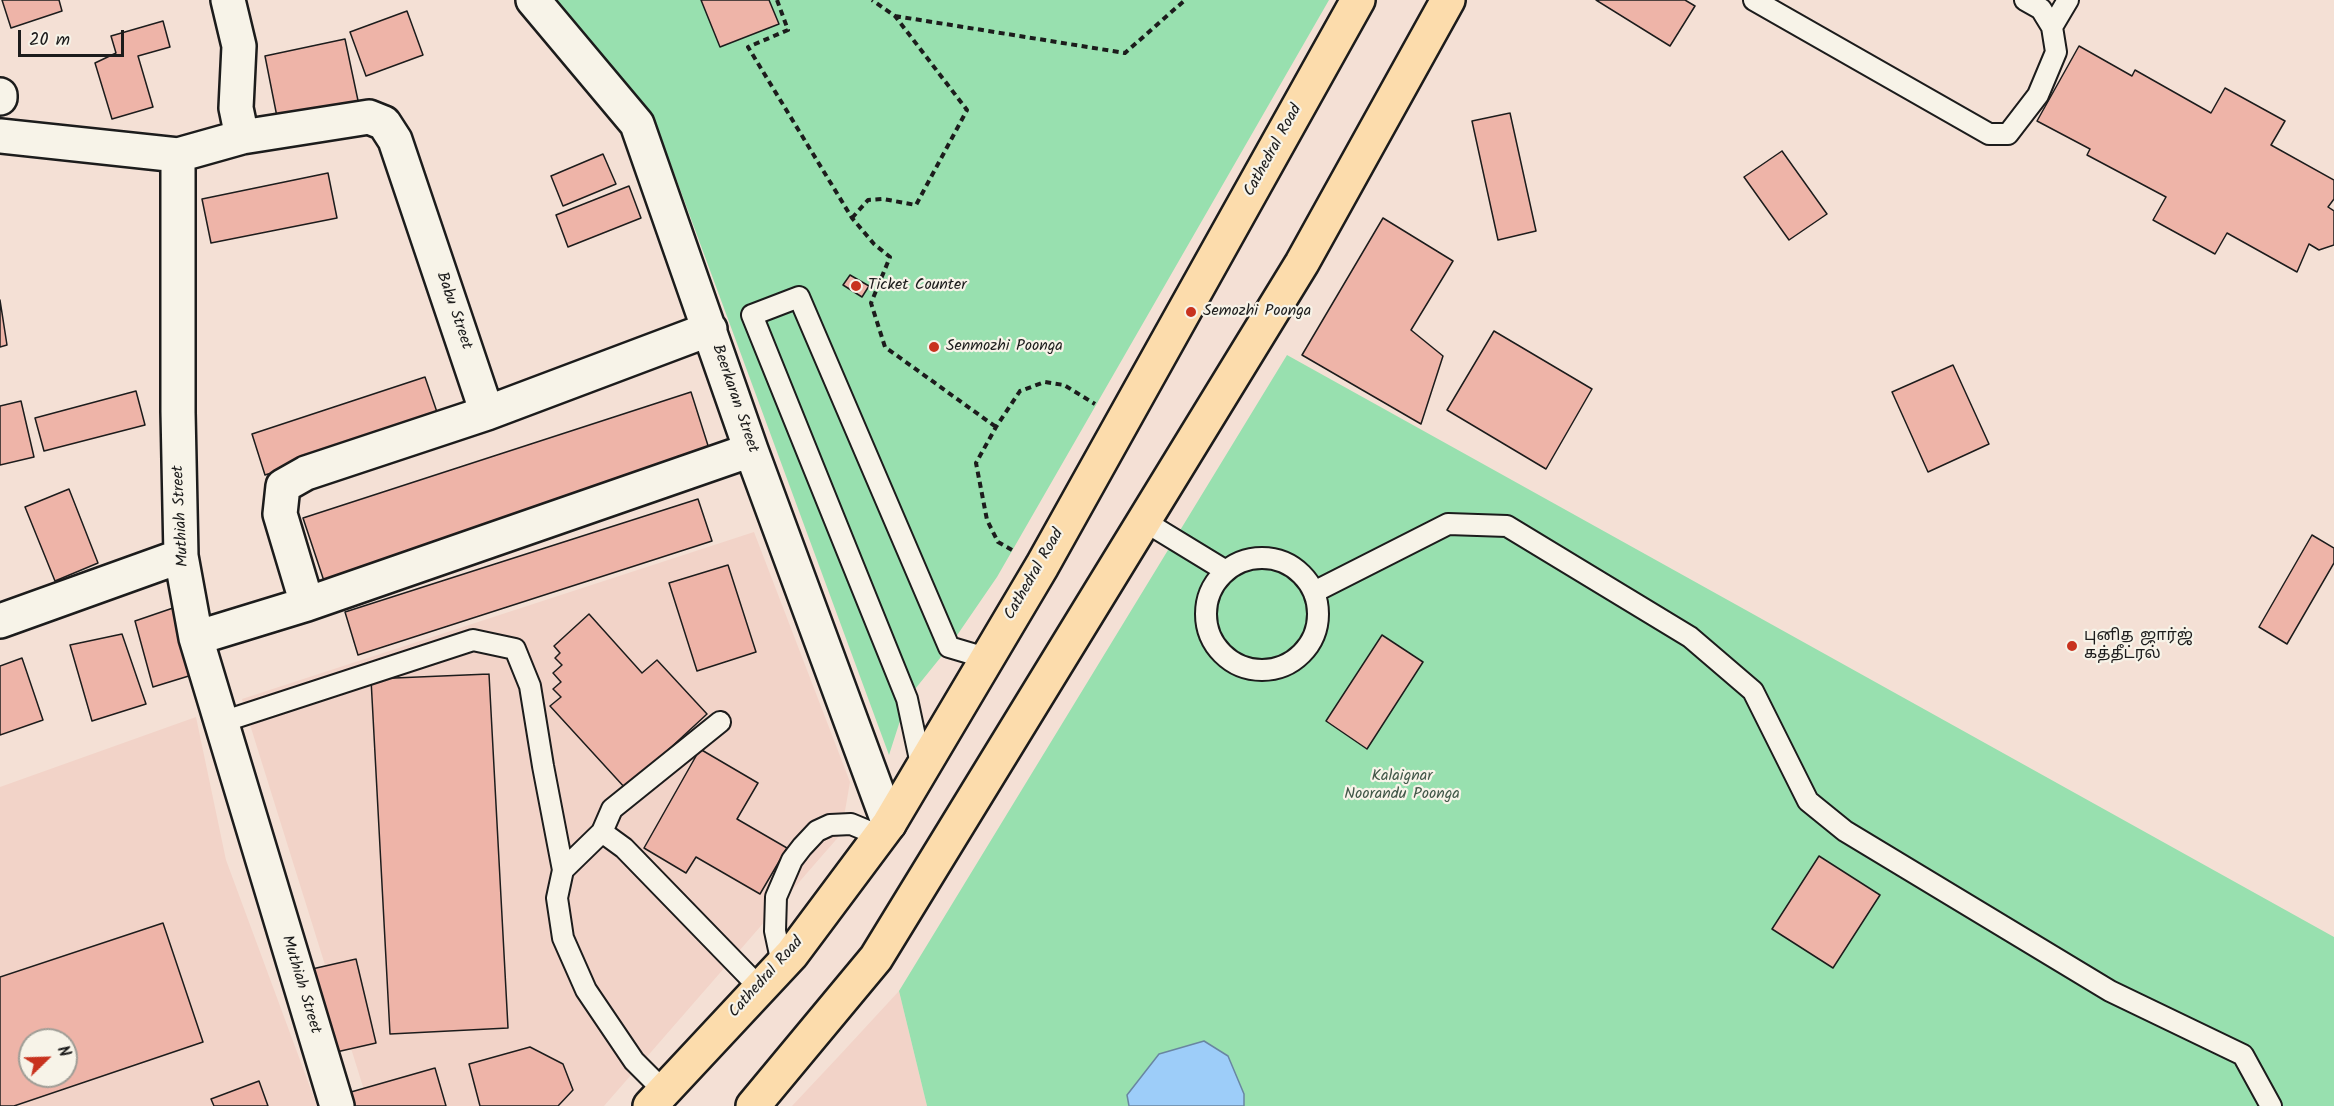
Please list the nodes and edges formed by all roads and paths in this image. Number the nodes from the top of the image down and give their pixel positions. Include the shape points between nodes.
1 (228, 0) edge
2 (533, 0) edge
3 (777, 0) edge
4 (872, 0) edge
5 (1185, 0) edge
6 (1358, 0) edge
7 (1448, 0) edge
8 (1754, 0) edge
9 (2025, 0) edge
10 (2068, 0) edge
11 (895, 16) junction
12 (2052, 27) junction
13 (0, 136) edge
14 (242, 137) junction
15 (178, 155) junction
16 (852, 218) junction
17 (710, 329) junction
18 (487, 413) junction
19 (1123, 421) junction
20 (996, 427) junction
21 (751, 450) junction
22 (1144, 521) junction
23 (181, 556) junction
24 (1042, 566) junction
25 (1226, 571) junction
26 (1314, 592) junction
27 (307, 604) junction
28 (0, 621) edge
29 (196, 638) junction
30 (986, 658) junction
31 (222, 722) junction
32 (720, 722) dead end
33 (922, 769) junction
34 (884, 830) junction
35 (602, 832) junction
36 (563, 870) junction
37 (782, 964) junction
38 (760, 988) junction
39 (657, 1098) edge
40 (337, 1106) edge
41 (753, 1106) edge
42 (2271, 1106) edge

1 - 14 street via 239,46 236,108
2 - 17 street, Beerkaran Street via 637,124
3 - 16 path via 788,30 748,47
4 - 11 path
5 - 11 path via 1125,53
6 - 19 main road, Cathedral Road
7 - 22 main road via 1302,263
8 - 12 lane via 1989,134 2008,134 2038,95 2056,52
9 - 12 lane via 2041,9
10 - 12 lane
11 - 16 path via 968,110 916,205 868,200
13 - 15 street
14 - 15 street, Babu Street
14 - 18 street, Babu Street via 369,117 384,123 395,140
15 - 23 street, Muthiah Street
16 - 20 path via 890,257 872,303 885,347
17 - 18 street
17 - 21 street, Beerkaran Street
18 - 27 street via 306,473 283,486 280,514
19 - 20 path via 1065,385 1045,382 1020,392
19 - 24 main road, Cathedral Road
20 - 24 path via 976,464 987,519 998,542
21 - 27 street
21 - 34 street, Beerkaran Street
22 - 25 lane
22 - 41 main road via 876,958
23 - 28 street
23 - 29 street, Muthiah Street
24 - 30 main road, Cathedral Road
25 - 26 lane via 1240,562 1275,559 1291,566
25 - 26 lane via 1214,585 1206,618 1221,651 1250,669 1268,670 1284,665 1310,643 1317,627
26 - 42 lane via 1448,524 1507,526 1690,637 1753,691 1808,801 1845,831 2110,991 2244,1055
27 - 29 street
29 - 31 street, Muthiah Street
30 - 33 main road, Cathedral Road
30 - 33 lane via 948,647 799,297 752,315 908,699
31 - 36 lane via 473,640 515,649 530,686
31 - 40 street, Muthiah Street
32 - 35 lane via 612,809
33 - 34 main road, Cathedral Road
34 - 37 main road, Cathedral Road
34 - 37 lane via 830,825 817,831 792,860 776,897 775,931
35 - 36 lane
35 - 38 lane via 624,848
36 - 39 lane via 557,898 563,939 586,990
37 - 38 main road, Cathedral Road
38 - 39 main road, Cathedral Road

